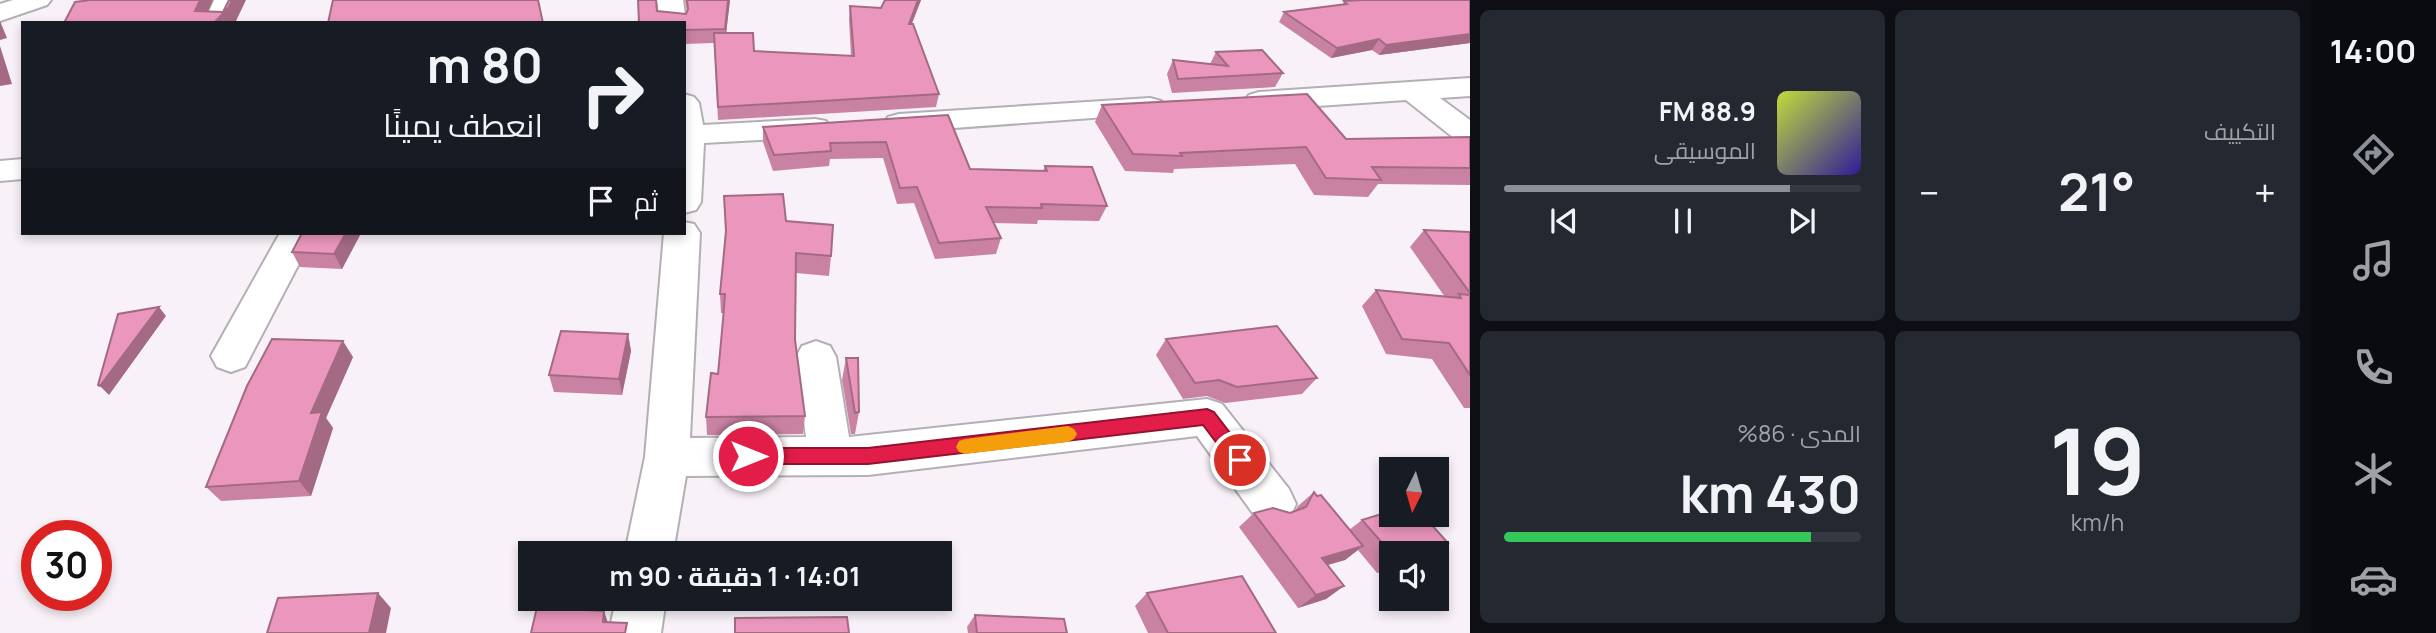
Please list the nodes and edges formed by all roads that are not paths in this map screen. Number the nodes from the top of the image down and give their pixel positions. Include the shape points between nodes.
1 (38, 0) edge
2 (228, 0) edge
3 (670, 0) edge
4 (0, 13) edge
5 (218, 21) edge
6 (673, 21) edge
7 (1470, 87) edge
8 (1413, 92) junction
9 (1232, 103) edge
10 (1177, 106) edge
11 (687, 135) edge
12 (1470, 135) edge
13 (686, 157) edge
14 (21, 169) edge
15 (0, 171) edge
16 (296, 235) edge
17 (682, 235) edge
18 (231, 356) dead end
19 (816, 357) dead end
20 (830, 456) junction
21 (667, 457) junction
22 (1273, 504) dead end
23 (651, 541) edge
24 (639, 611) edge
25 (635, 633) edge

1 - 4 street
2 - 5 street
3 - 6 street
7 - 8 street
8 - 9 street
8 - 12 street
10 - 11 street
11 - 13 street
14 - 15 street
16 - 18 street
17 - 21 street
19 - 20 street
20 - 21 street
20 - 22 street via 939,450 1207,417
21 - 23 street
24 - 25 street

